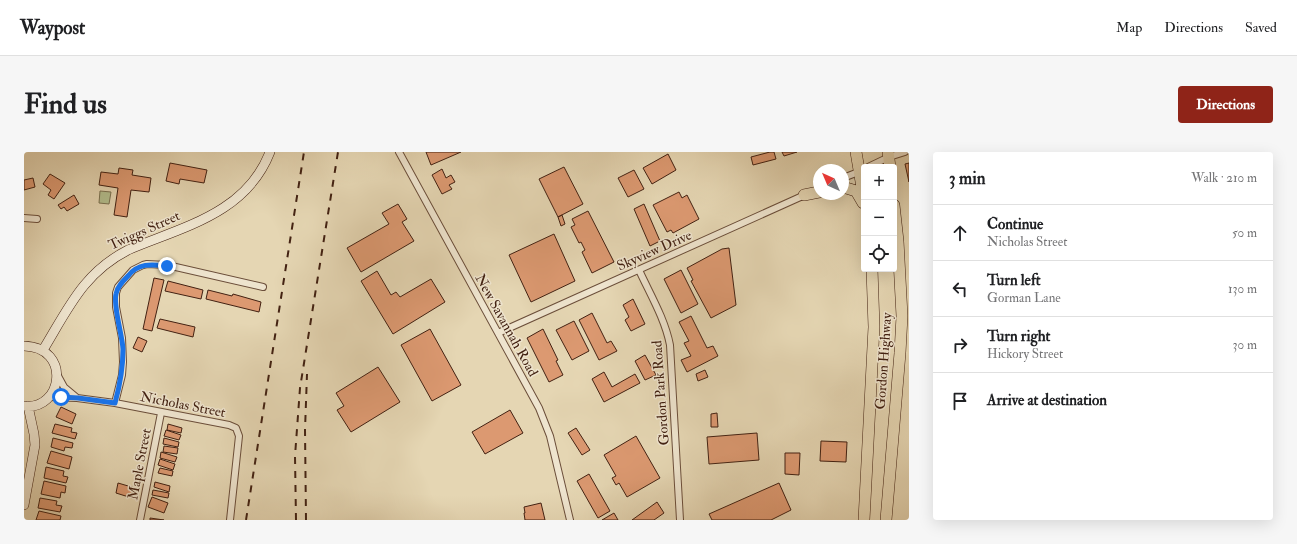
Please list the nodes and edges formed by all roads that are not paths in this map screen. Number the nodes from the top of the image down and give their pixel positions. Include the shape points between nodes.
1 (270, 152) edge
2 (399, 152) edge
3 (856, 152) edge
4 (905, 152) edge
5 (889, 159) edge
6 (862, 164) edge
7 (876, 164) edge
8 (861, 170) edge
9 (849, 175) edge
10 (849, 189) edge
11 (813, 191) edge
12 (813, 193) edge
13 (804, 195) junction
14 (862, 200) edge
15 (24, 218) edge
16 (37, 219) dead end
17 (897, 232) edge
18 (639, 270) junction
19 (872, 272) edge
20 (263, 287) dead end
21 (498, 333) junction
22 (24, 346) edge
23 (43, 350) junction
24 (57, 375) junction
25 (49, 397) junction
26 (78, 398) junction
27 (115, 403) junction
28 (26, 406) edge
29 (161, 413) junction
30 (24, 505) edge
31 (140, 520) edge
32 (230, 520) edge
33 (570, 520) edge
34 (680, 520) edge
35 (864, 520) edge
36 (886, 520) edge

1 - 23 main road, Twiggs Street via 254,181 226,208 202,221 117,255 99,268 78,293
2 - 21 street, New Savannah Road
3 - 6 highway
4 - 5 street
5 - 7 street
8 - 9 street
10 - 14 highway via 856,191
11 - 13 street, Skyview Drive
12 - 13 highway
13 - 18 street, Skyview Drive
15 - 16 street
17 - 36 highway, Gordon Highway via 902,316
18 - 21 street, Skyview Drive
18 - 34 street, Gordon Park Road via 659,313 670,345
19 - 35 highway, Gordon Highway via 874,327
20 - 27 street via 167,266 147,264 130,273 116,293 123,362
21 - 33 street, New Savannah Road via 546,422
22 - 23 main road via 34,346
23 - 24 main road via 55,365
24 - 25 main road via 54,390
24 - 26 street via 64,387
25 - 26 street, Nicholas Street
25 - 28 main road via 43,402
26 - 27 street, Nicholas Street
27 - 29 street, Nicholas Street
28 - 30 main road via 35,445
29 - 31 street, Maple Street
29 - 32 street, Nicholas Street via 236,428 239,436

